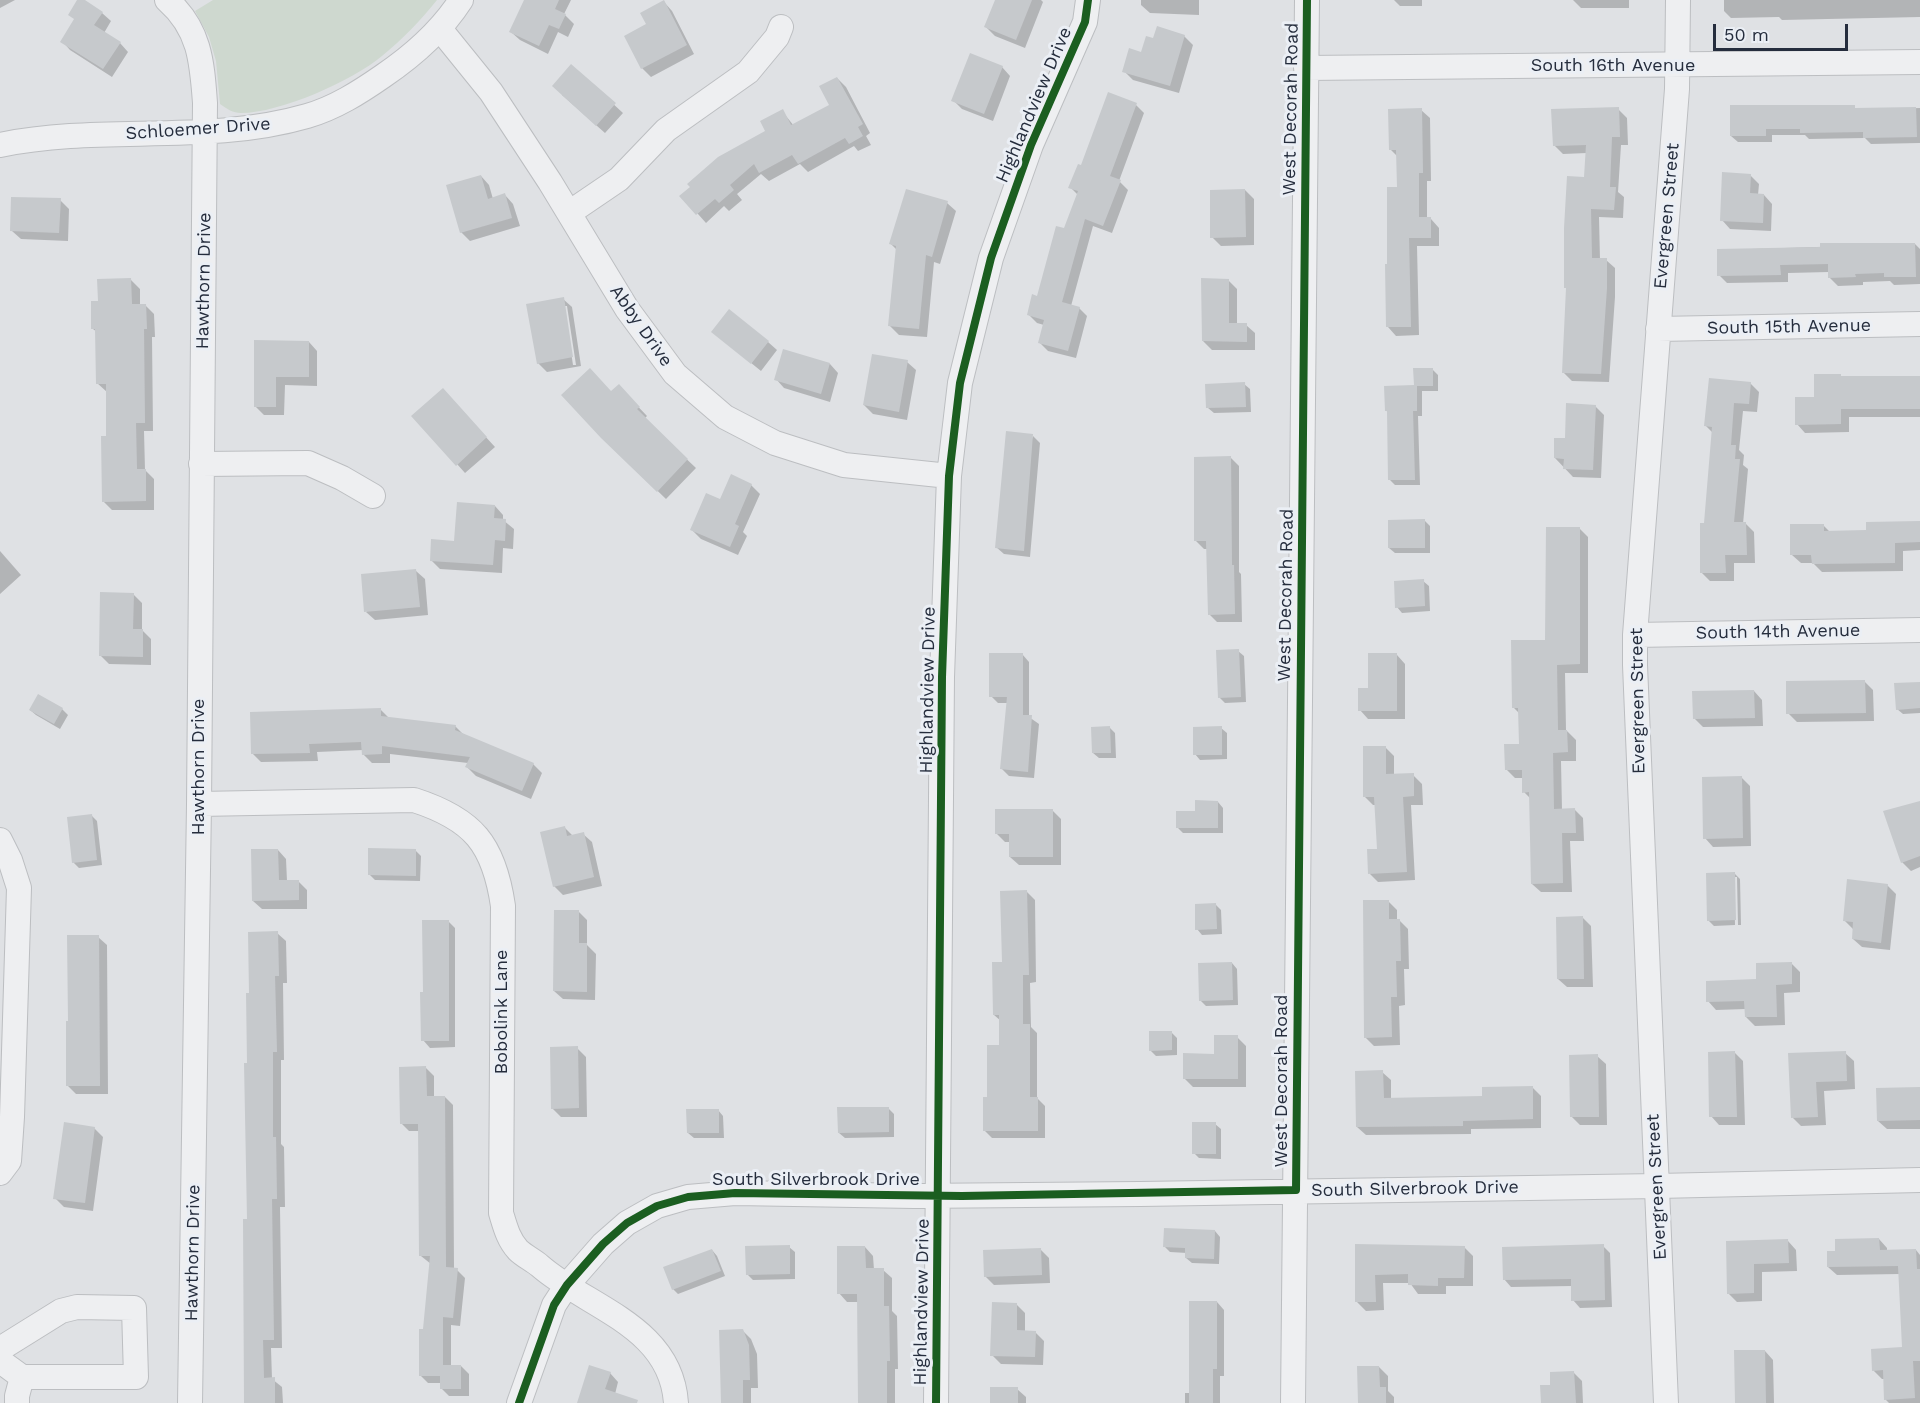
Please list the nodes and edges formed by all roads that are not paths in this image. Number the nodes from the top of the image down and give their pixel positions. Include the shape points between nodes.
1 (167, 0) edge
2 (461, 0) edge
3 (1088, 0) edge
4 (1307, 0) edge
5 (1678, 0) edge
6 (781, 27) dead end
7 (440, 29) junction
8 (1920, 62) edge
9 (1678, 65) junction
10 (1306, 68) junction
11 (205, 131) junction
12 (0, 145) edge
13 (569, 213) junction
14 (1920, 324) edge
15 (1658, 329) junction
16 (201, 464) junction
17 (948, 476) junction
18 (373, 496) dead end
19 (1920, 630) edge
20 (1635, 635) junction
21 (199, 804) junction
22 (0, 840) edge
23 (0, 1173) edge
24 (1920, 1180) edge
25 (1658, 1186) junction
26 (1296, 1190) junction
27 (939, 1195) junction
28 (567, 1285) junction
29 (0, 1349) edge
30 (0, 1361) edge
31 (22, 1377) junction
32 (17, 1403) edge
33 (190, 1403) edge
34 (519, 1403) edge
35 (676, 1403) edge
36 (936, 1403) edge
37 (1293, 1403) edge
38 (1666, 1403) edge

1 - 11 street, Hawthorn Drive via 196,40 202,64
2 - 7 street, Schloemer Drive
3 - 17 street, Highlandview Drive via 1084,22 1031,145 991,258 960,383
4 - 10 street, West Decorah Road
5 - 9 street, Evergreen Street
6 - 13 street via 748,72 666,130 619,179
7 - 11 street, Schloemer Drive via 399,65 356,94 309,115 260,127
7 - 13 street, Abby Drive via 491,92
8 - 9 street, South 16th Avenue
9 - 10 street, South 16th Avenue
9 - 15 street, Evergreen Street
10 - 26 street, West Decorah Road
11 - 12 street, Schloemer Drive via 61,136
11 - 16 street, Hawthorn Drive
13 - 17 street, Abby Drive via 627,309 675,374 725,417 775,443 844,465
14 - 15 street, South 15th Avenue
15 - 20 street, Evergreen Street
16 - 18 street via 308,464
16 - 21 street, Hawthorn Drive
17 - 27 street, Highlandview Drive via 942,677
19 - 20 street, South 14th Avenue
20 - 25 street, Evergreen Street
21 - 28 street, Bobolink Lane via 414,800 460,819 479,837 492,859 503,906 501,1213 507,1234 518,1250
21 - 33 street, Hawthorn Drive
22 - 23 street via 19,888 12,1117 9,1161
24 - 25 street, South Silverbrook Drive
25 - 26 street, South Silverbrook Drive
25 - 38 street, Evergreen Street
26 - 27 street, South Silverbrook Drive
26 - 37 street, West Decorah Road
27 - 28 street, South Silverbrook Drive via 735,1193 688,1197 657,1206 627,1223
27 - 36 street, Highlandview Drive
28 - 34 street, South Silverbrook Drive via 554,1305
28 - 35 street, Bobolink Lane via 642,1334 666,1364
29 - 31 street via 61,1311 77,1307 134,1308 136,1377
30 - 31 street
31 - 32 street

